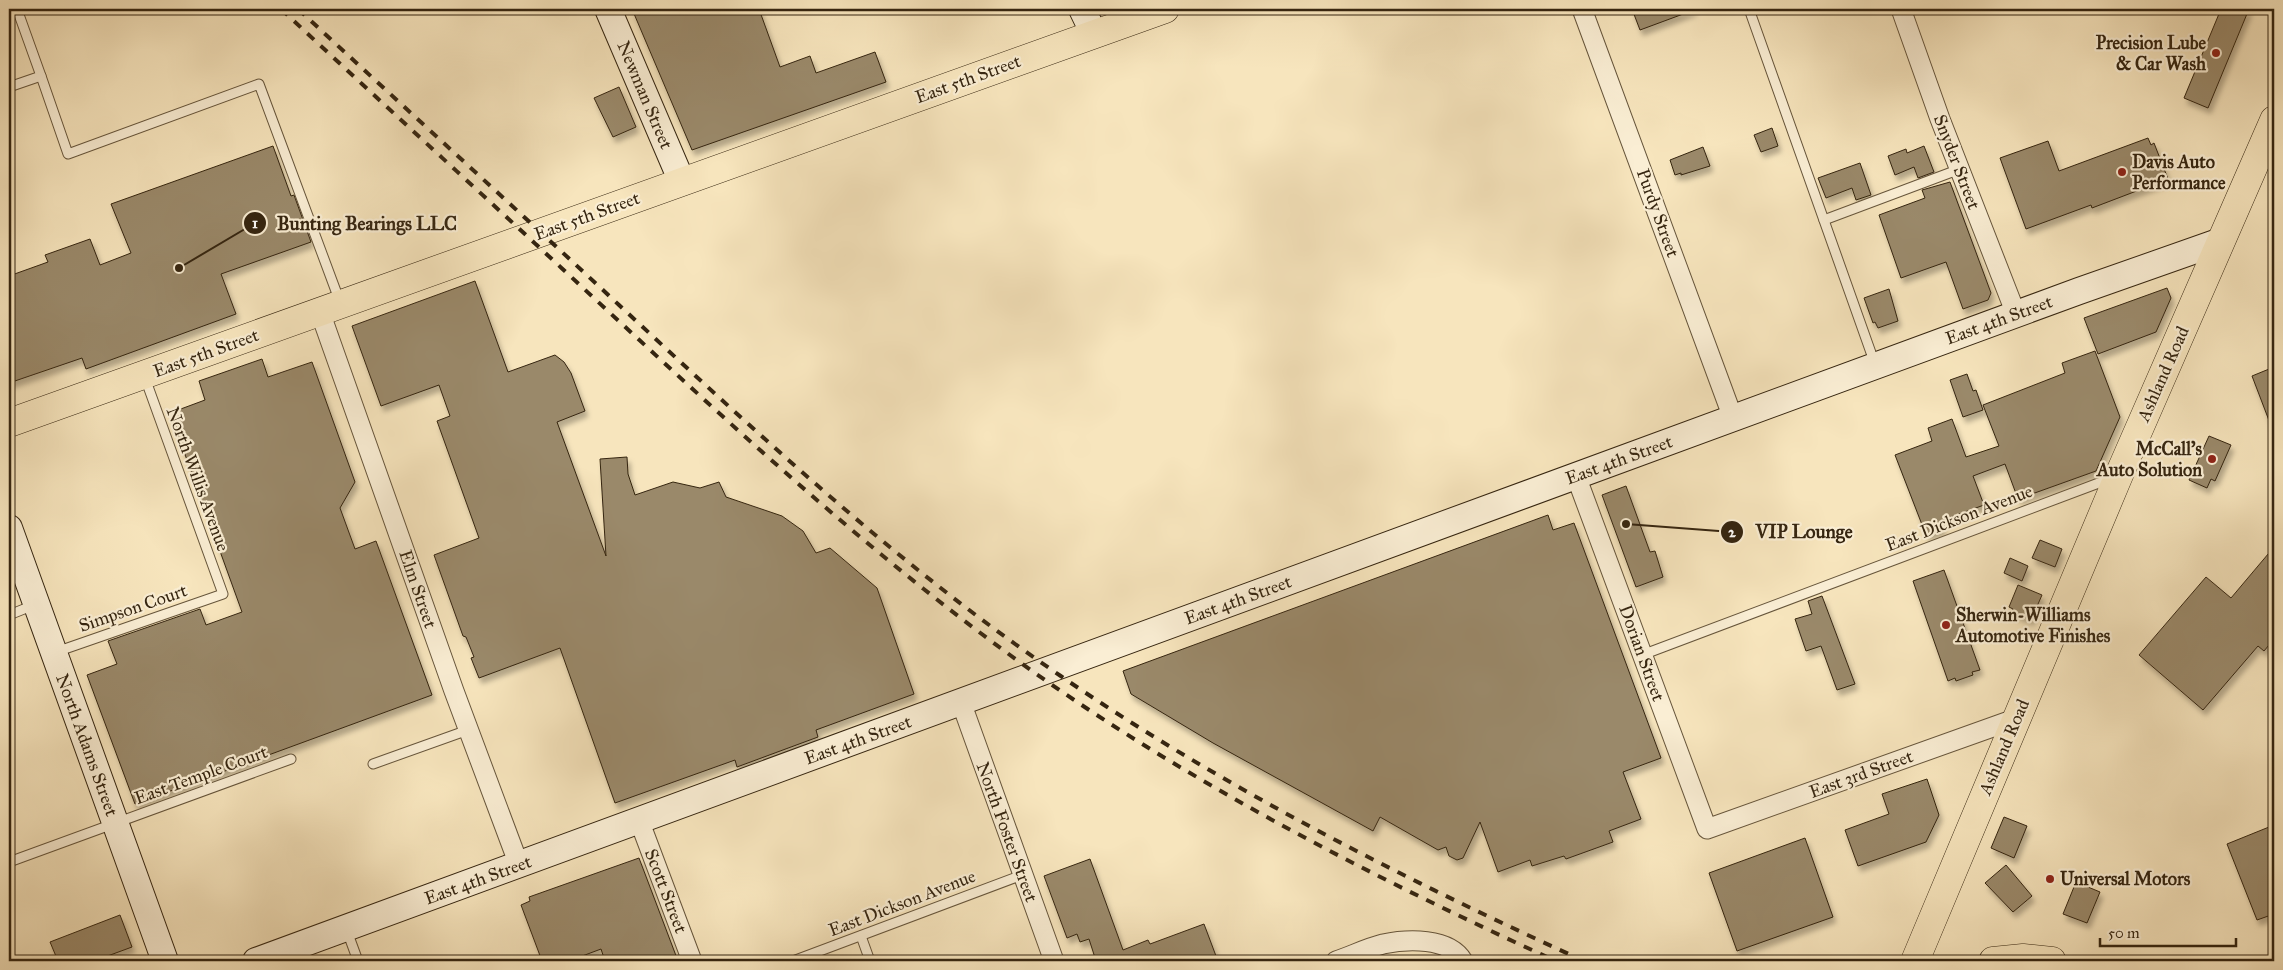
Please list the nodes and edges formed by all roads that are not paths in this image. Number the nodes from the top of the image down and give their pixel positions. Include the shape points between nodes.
1 (17, 9) edge
2 (608, 9) edge
3 (1082, 9) edge
4 (1165, 9) edge
5 (1582, 9) edge
6 (1749, 9) edge
7 (1901, 9) edge
8 (1094, 34) junction
9 (41, 76) junction
10 (9, 87) edge
11 (2271, 137) edge
12 (1960, 169) junction
13 (682, 182) junction
14 (1824, 220) junction
15 (2221, 241) junction
16 (331, 308) junction
17 (2016, 314) junction
18 (1876, 366) junction
19 (144, 375) junction
20 (1733, 418) junction
21 (9, 423) edge
22 (2119, 475) junction
23 (1576, 476) junction
24 (9, 528) edge
25 (223, 594) joint
26 (36, 605) junction
27 (9, 615) edge
28 (54, 653) junction
29 (1642, 655) junction
30 (960, 702) junction
31 (2015, 719) junction
32 (468, 730) junction
33 (291, 759) dead end
34 (374, 764) dead end
35 (639, 820) junction
36 (116, 824) junction
37 (1707, 829) joint
38 (9, 862) edge
39 (519, 865) junction
40 (1022, 875) junction
41 (346, 928) junction
42 (861, 936) junction
43 (165, 961) edge
44 (256, 961) edge
45 (358, 961) edge
46 (692, 961) edge
47 (793, 961) edge
48 (870, 961) edge
49 (1054, 961) edge
50 (1336, 961) edge
51 (1462, 961) edge
52 (1915, 961) edge
53 (1992, 961) edge
54 (2052, 961) edge

1 - 9 lane
2 - 13 main road, Newman Street
3 - 8 main road
4 - 8 main road, East 5th Street
5 - 20 street, Purdy Street
6 - 14 lane
7 - 12 street, Snyder Street
8 - 13 main road, East 5th Street
9 - 10 lane
9 - 16 lane via 68,154 259,84
11 - 15 main road, Ashland Road
12 - 14 lane
12 - 17 street, Snyder Street
13 - 16 main road, East 5th Street
14 - 18 lane
15 - 17 main road, East 4th Street
15 - 22 main road, Ashland Road
16 - 19 main road, East 5th Street
16 - 32 street, Elm Street
17 - 18 main road, East 4th Street
18 - 20 main road, East 4th Street
19 - 21 main road, East 5th Street
19 - 25 lane, North Willis Avenue
20 - 23 main road, East 4th Street
22 - 29 lane, East Dickson Avenue
22 - 31 main road, Ashland Road
23 - 29 street, Dorian Street
23 - 30 main road, East 4th Street
24 - 26 main road, North Adams Street
25 - 28 lane, Simpson Court
26 - 27 lane
26 - 28 main road, North Adams Street
28 - 36 main road, North Adams Street
29 - 37 street, Dorian Street
30 - 35 main road, East 4th Street
30 - 40 street, North Foster Street
31 - 37 street, East 3rd Street
31 - 52 main road, Ashland Road
32 - 34 lane
32 - 39 street, Elm Street
33 - 36 lane, East Temple Court
35 - 39 main road, East 4th Street
35 - 46 street, Scott Street
36 - 38 lane, East Temple Court
36 - 43 main road, North Adams Street
39 - 41 main road, East 4th Street
40 - 42 lane, East Dickson Avenue
40 - 49 street, North Foster Street
41 - 44 main road, East 4th Street
41 - 45 lane
42 - 47 lane, East Dickson Avenue
42 - 48 lane
50 - 51 street via 1381,944 1413,941 1432,943 1456,953
53 - 54 main road via 2023,958

